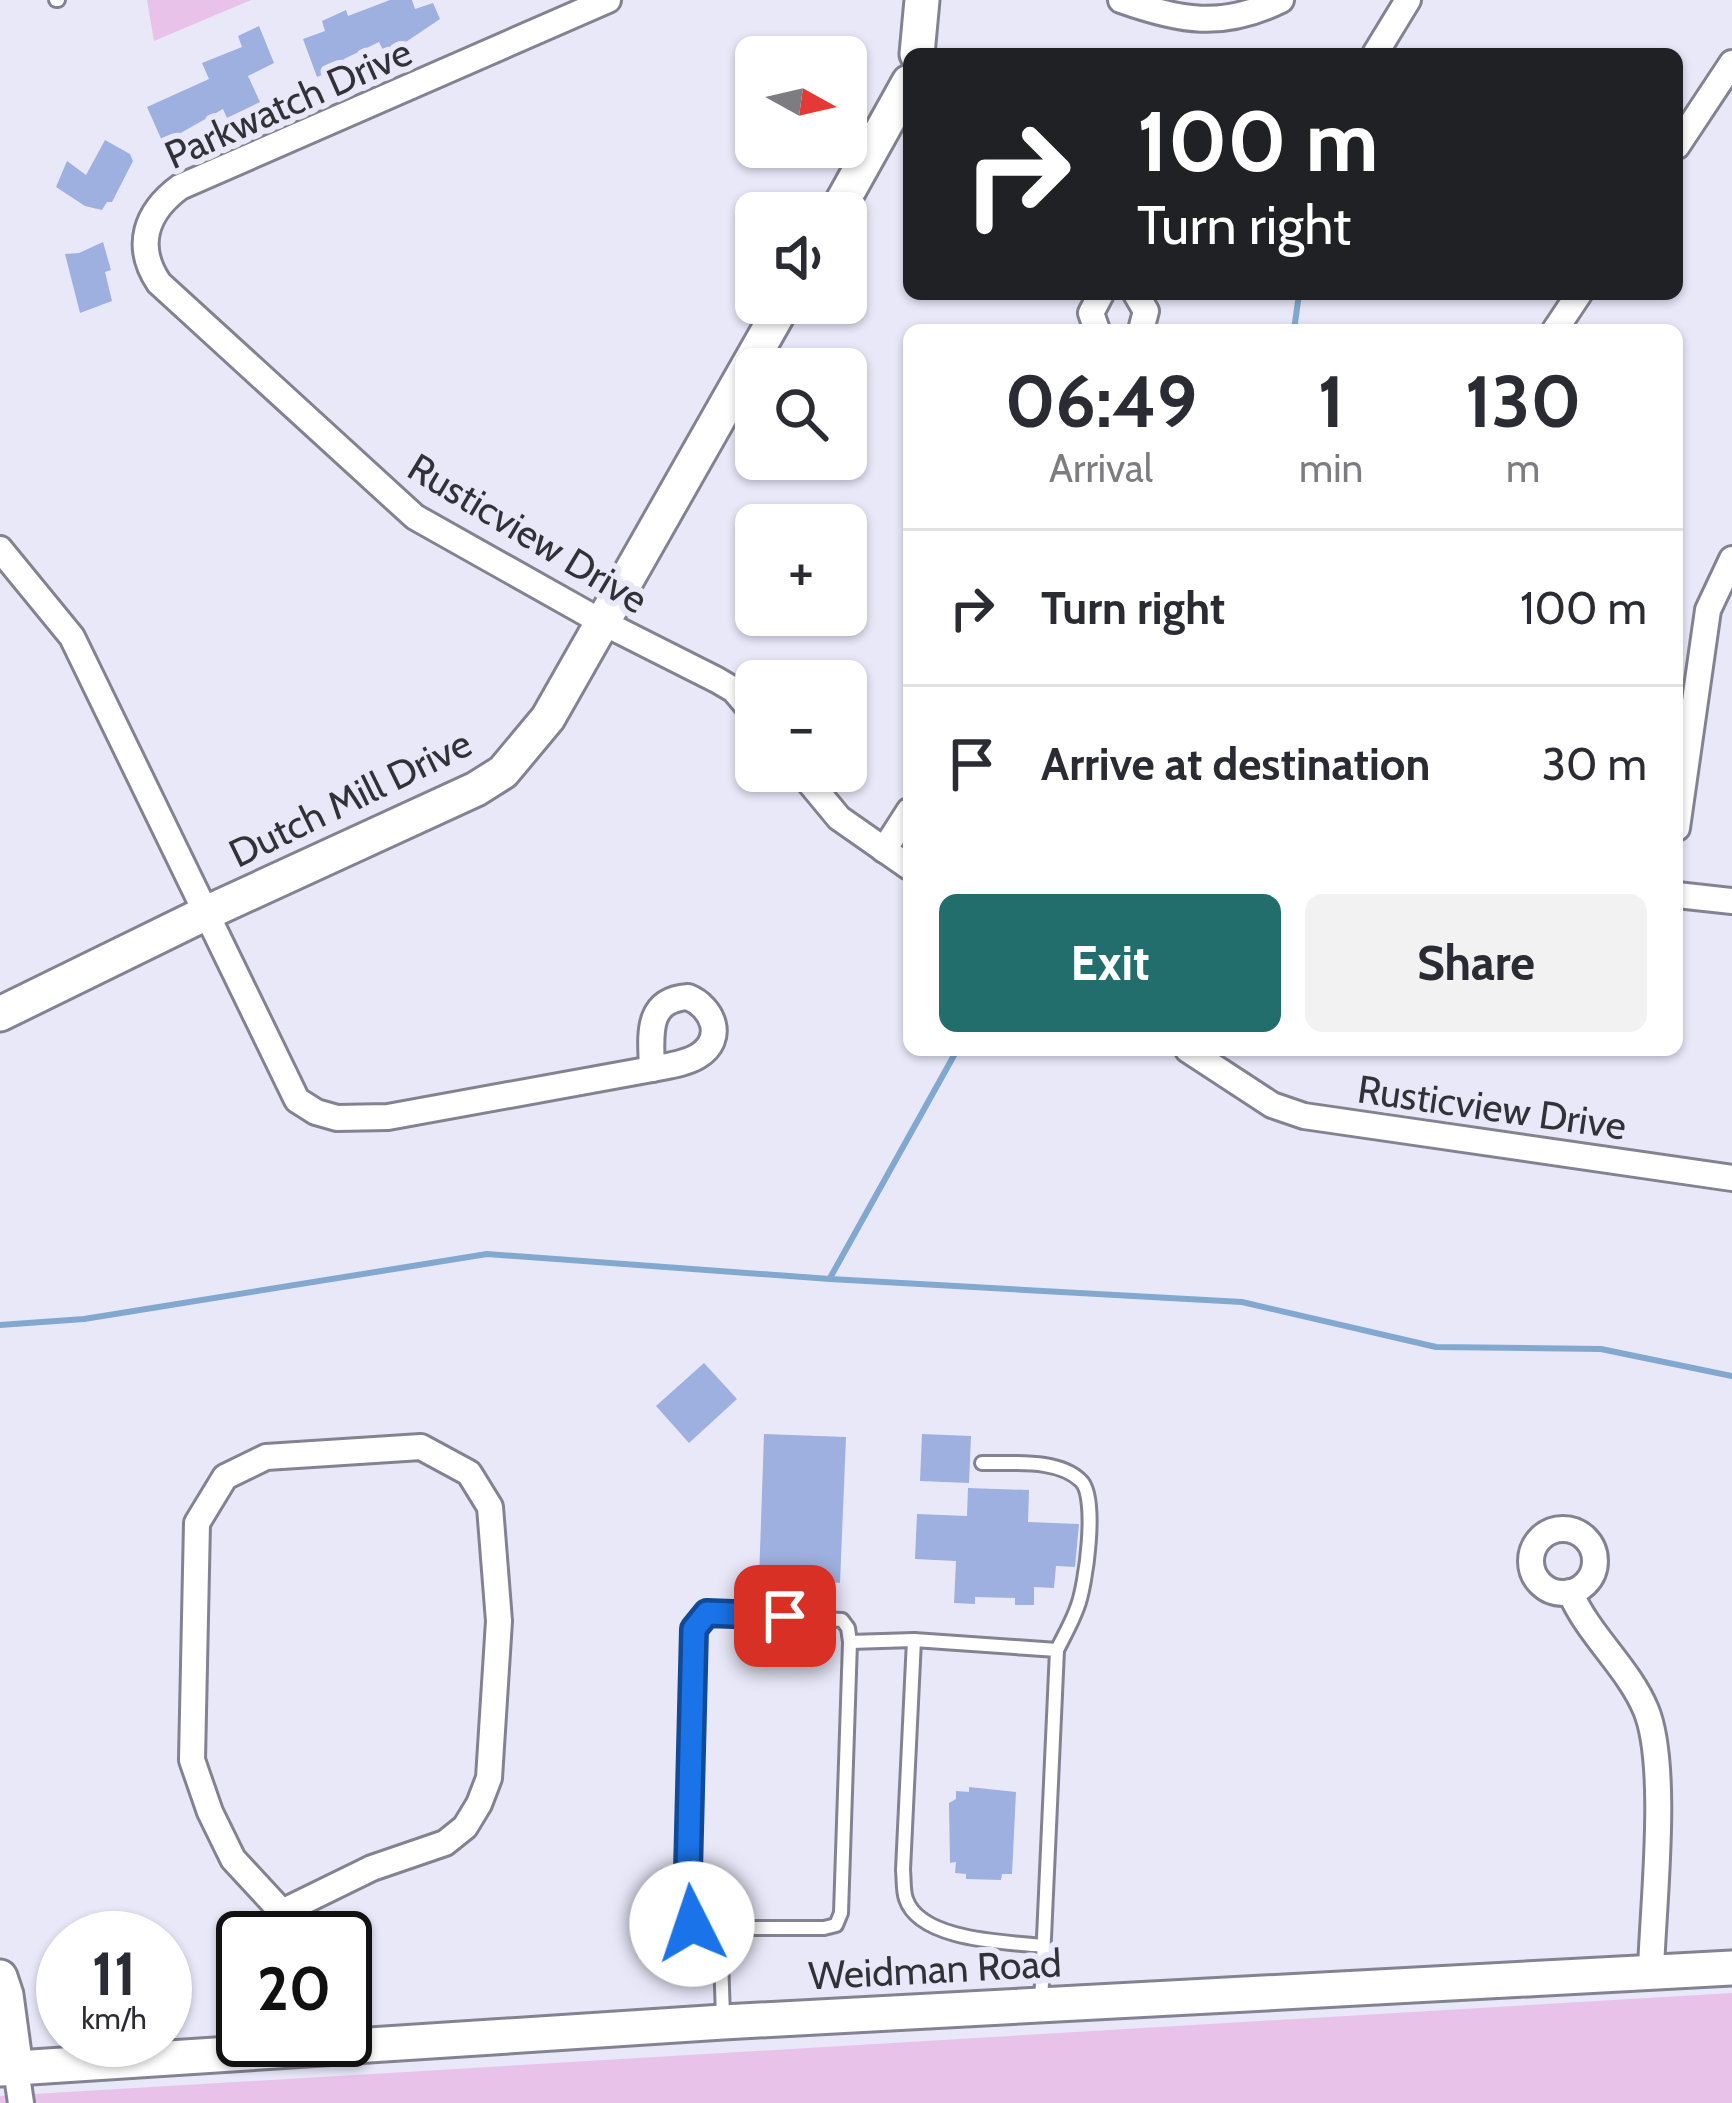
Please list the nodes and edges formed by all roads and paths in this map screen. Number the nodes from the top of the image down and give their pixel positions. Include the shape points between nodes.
1 (608, 0) edge
2 (922, 0) edge
3 (1121, 0) edge
4 (1281, 0) edge
5 (1408, 0) edge
6 (918, 48) edge
7 (1380, 48) edge
8 (1732, 63) edge
9 (903, 93) edge
10 (1683, 137) edge
11 (848, 192) edge
12 (145, 231) joint
13 (772, 324) edge
14 (0, 549) edge
15 (1732, 559) edge
16 (600, 620) junction
17 (735, 692) edge
18 (1683, 786) edge
19 (817, 792) edge
20 (903, 820) edge
21 (884, 850) junction
22 (903, 863) edge
23 (1683, 896) edge
24 (1732, 902) edge
25 (204, 914) junction
26 (0, 1014) edge
27 (1202, 1056) edge
28 (652, 1070) dead end
29 (1732, 1178) edge
30 (982, 1463) dead end
31 (1570, 1592) dead end
32 (914, 1640) junction
33 (850, 1642) junction
34 (1057, 1650) junction
35 (282, 1912) joint
36 (720, 1928) junction
37 (1044, 1946) junction
38 (1732, 1968) edge
39 (1651, 1970) junction
40 (0, 1977) edge
41 (1041, 2005) junction
42 (723, 2022) junction
43 (372, 2042) edge
44 (216, 2053) edge
45 (8, 2069) edge
46 (21, 2103) edge

1 - 12 street, Parkwatch Drive via 180,187
2 - 6 street
3 - 4 street via 1194,20 1244,15
5 - 7 street
8 - 10 street
9 - 11 street
12 - 16 street, Rusticview Drive via 144,252 159,284 390,498
13 - 16 street, Dutch Mill Drive
14 - 25 street via 72,637
15 - 18 street via 1708,610
16 - 17 street, Rusticview Drive
16 - 25 street, Dutch Mill Drive via 548,718 503,772
19 - 21 street
20 - 21 street
21 - 22 street
23 - 24 street
25 - 26 street, Dutch Mill Drive
25 - 28 street via 297,1100 316,1112 388,1118
27 - 29 street, Rusticview Drive via 1272,1105 1304,1116
30 - 34 lane via 1047,1466 1086,1485 1086,1573
31 - 39 street via 1645,1707 1653,1734
32 - 33 lane
32 - 34 lane
32 - 37 lane via 906,1902 948,1933
33 - 36 lane via 841,1913 824,1928
33 - 36 lane via 842,1620 824,1617 707,1613 694,1629 687,1912 692,1924
34 - 37 lane
35 - 35 street via 445,1843 464,1827 489,1778 499,1621 490,1507 469,1473 421,1447 266,1456 225,1478 197,1523 192,1760 233,1859
36 - 42 lane
37 - 41 lane
38 - 39 street, Weidman Road
39 - 41 street, Weidman Road
40 - 45 street
41 - 42 street, Weidman Road
42 - 43 street, Weidman Road
44 - 45 street, Weidman Road
45 - 46 street

